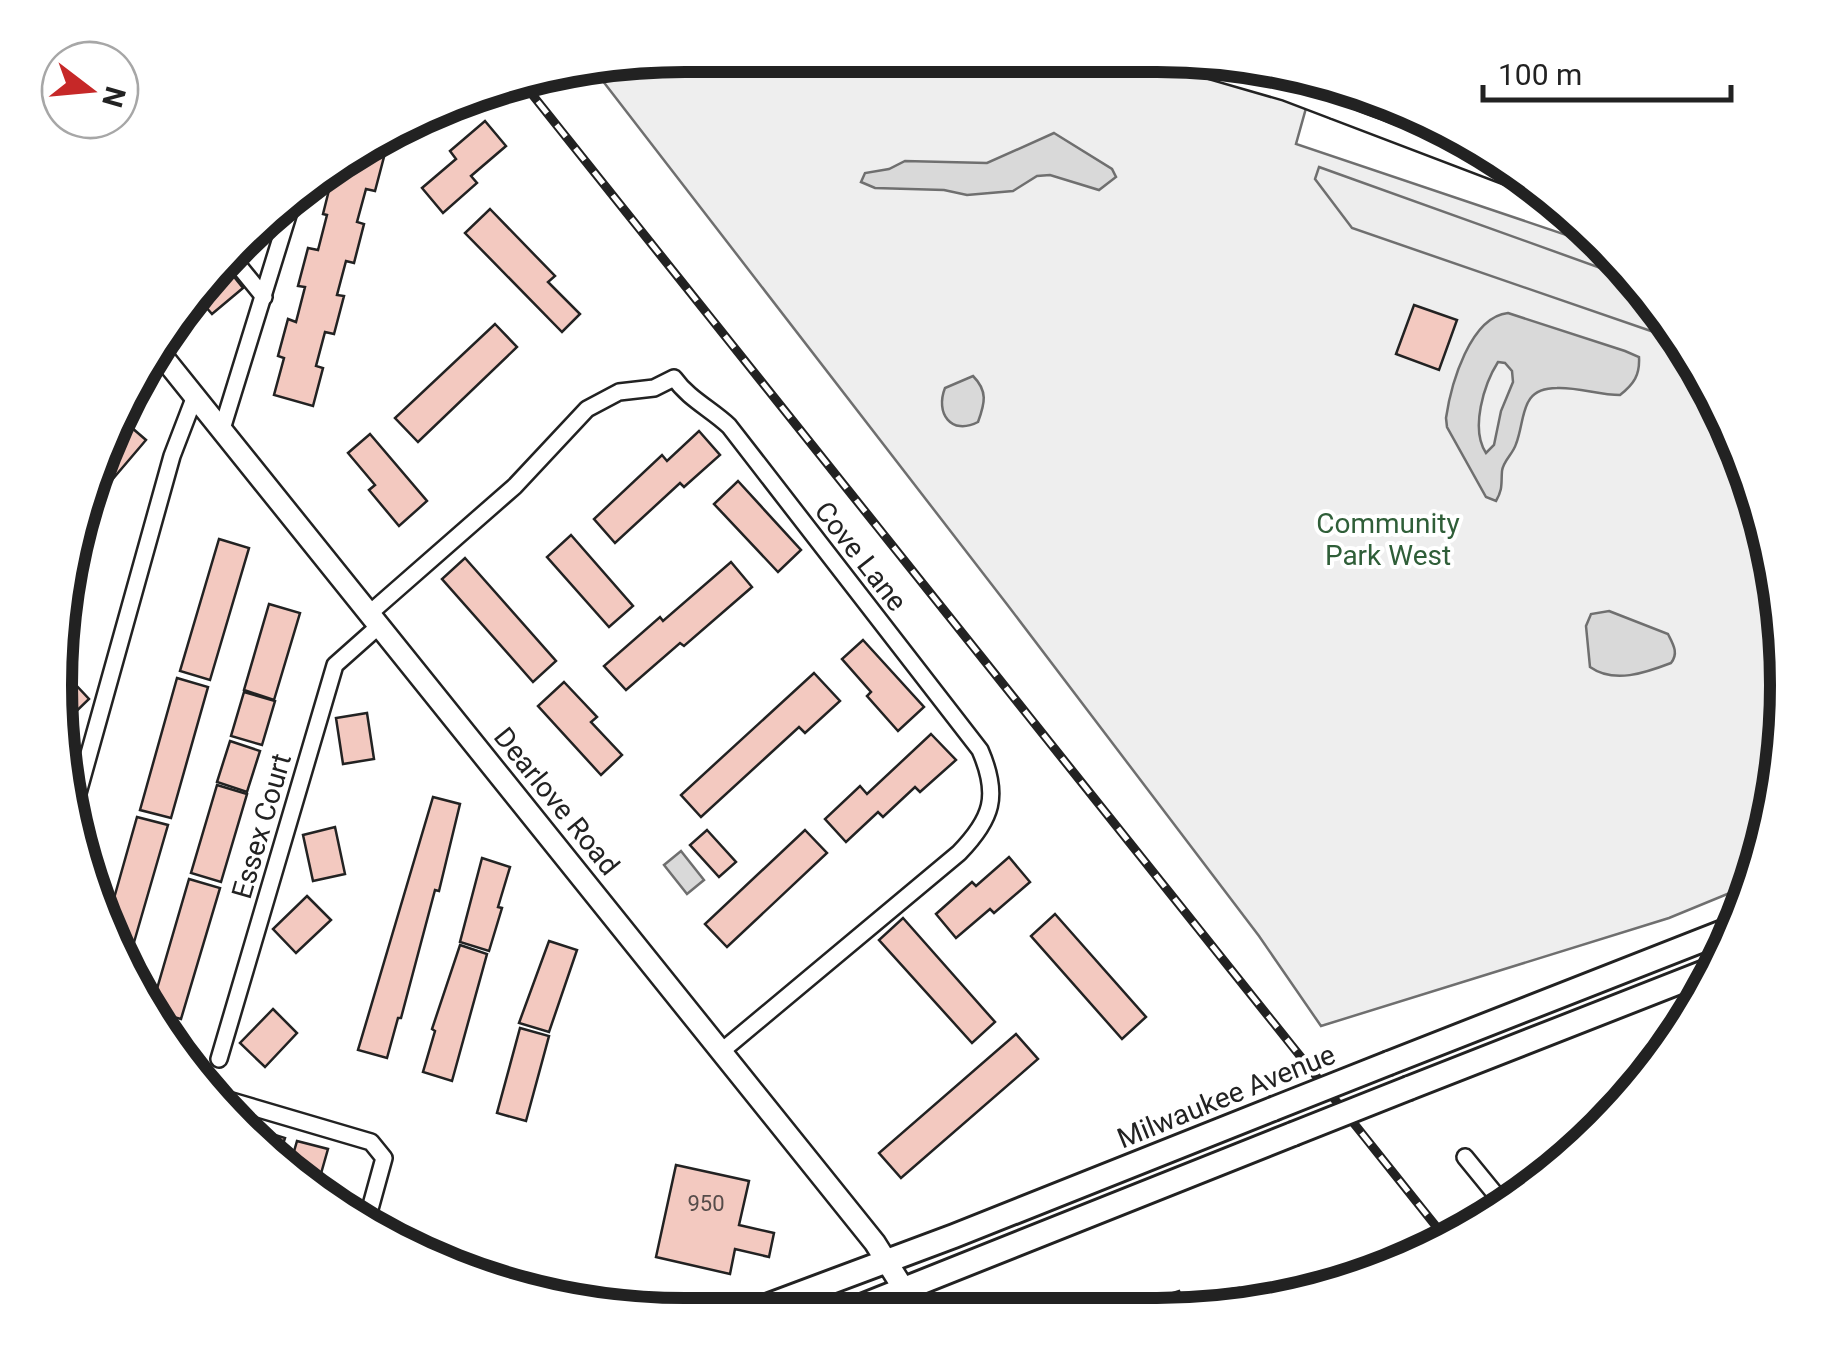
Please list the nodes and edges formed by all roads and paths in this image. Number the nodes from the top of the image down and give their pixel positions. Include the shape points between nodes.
1 (1235, 78) edge
2 (1337, 99) edge
3 (1333, 110) junction
4 (1487, 169) edge
5 (286, 221) edge
6 (239, 266) edge
7 (264, 297) junction
8 (167, 360) edge
9 (195, 396) junction
10 (222, 429) junction
11 (375, 619) junction
12 (81, 783) edge
13 (1717, 934) edge
14 (1697, 975) edge
15 (723, 1050) junction
16 (219, 1058) dead end
17 (238, 1104) edge
18 (1465, 1157) dead end
19 (1497, 1196) edge
20 (370, 1210) edge
21 (887, 1258) junction
22 (786, 1298) edge
23 (906, 1298) edge
24 (917, 1298) edge

1 - 3 street
2 - 3 street
3 - 4 street
5 - 7 street
6 - 7 street
7 - 10 street
8 - 9 main road, Dearlove Road
9 - 10 main road, Dearlove Road
9 - 12 street via 172,456
10 - 11 main road, Dearlove Road
11 - 15 main road, Dearlove Road
11 - 15 street, Cove Lane via 602,398 674,378 686,396 729,426 980,750 992,794 985,821 959,853
11 - 16 street, Essex Court via 335,664
13 - 21 main road, Milwaukee Avenue, bridge
14 - 24 main road, bridge via 1293,1134
15 - 21 main road, Dearlove Road
17 - 20 street via 371,1142 384,1158
18 - 19 street
21 - 22 main road, Milwaukee Avenue
21 - 23 main road, Dearlove Road

